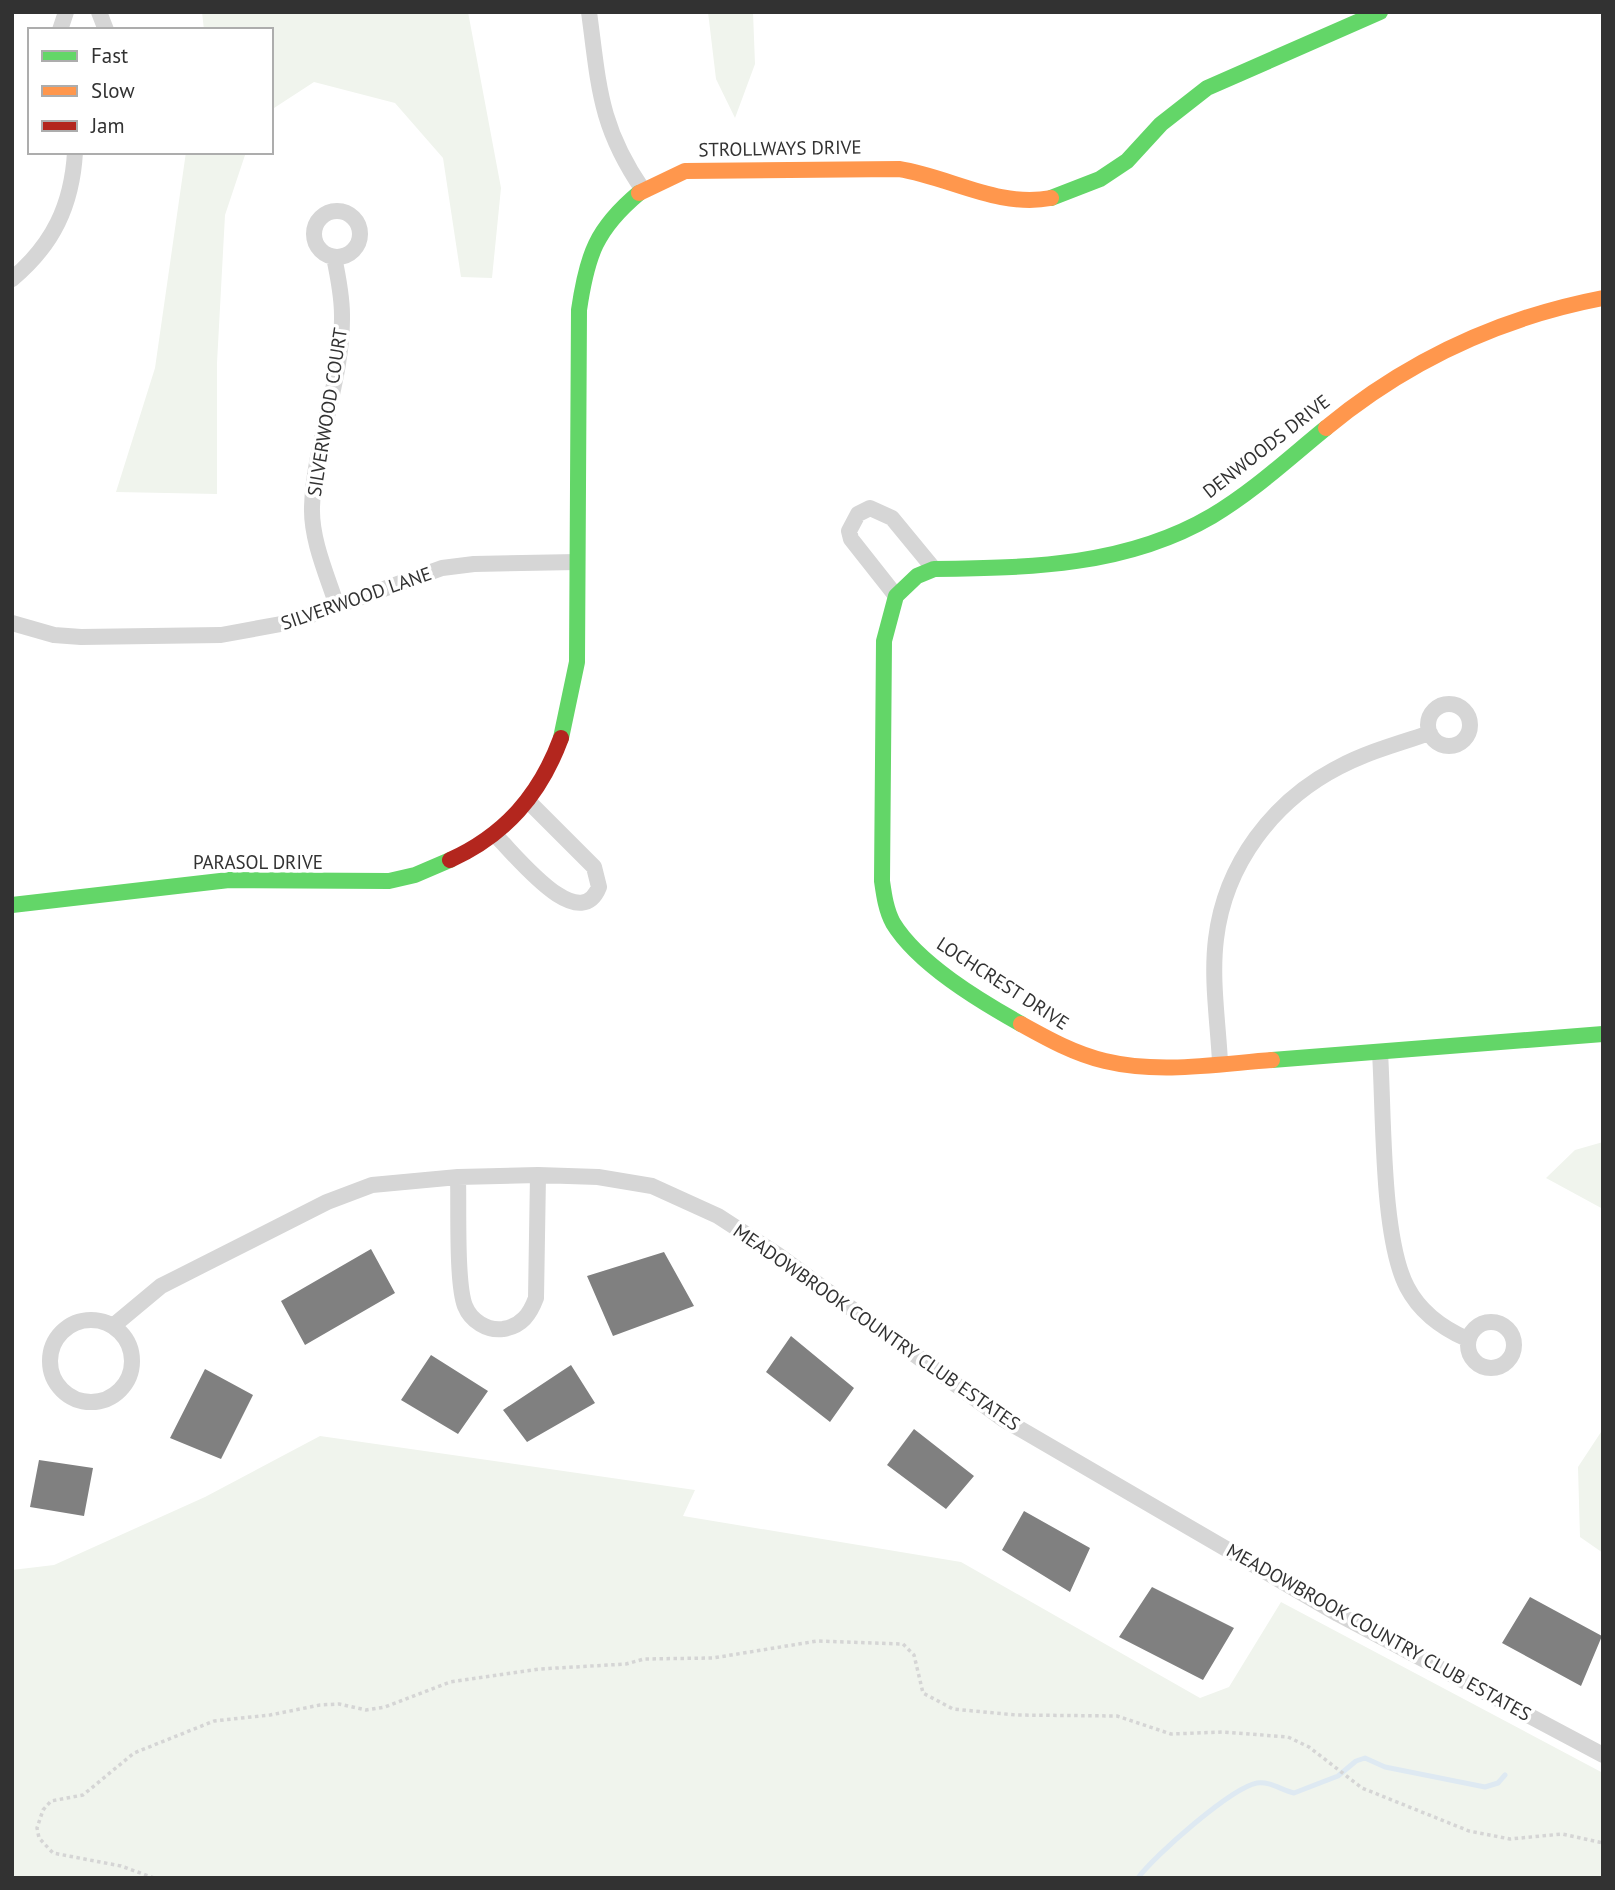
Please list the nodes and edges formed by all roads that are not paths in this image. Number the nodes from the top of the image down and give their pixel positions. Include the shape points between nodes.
1 (589, 12) edge
2 (1380, 12) edge
3 (75, 154) edge
4 (643, 190) junction
5 (334, 257) dead end
6 (12, 279) edge
7 (1603, 298) edge
8 (576, 562) junction
9 (934, 569) junction
10 (896, 596) junction
11 (337, 606) junction
12 (12, 624) edge
13 (1430, 733) dead end
14 (530, 803) junction
15 (496, 836) junction
16 (12, 905) edge
17 (1603, 1034) edge
18 (1380, 1053) junction
19 (1220, 1062) junction
20 (538, 1175) junction
21 (458, 1177) junction
22 (113, 1326) junction
23 (1467, 1339) dead end
24 (1603, 1755) edge

1 - 4 street via 605,120 622,159
2 - 4 street, STROLLWAYS DRIVE via 1207,88 1161,124 1127,161 1100,179 1056,197 998,197 930,174 872,167 685,171
3 - 6 street via 74,172 51,240
4 - 8 street, STROLLWAYS DRIVE via 603,229 585,267 579,310
5 - 11 street, SILVERWOOD COURT via 342,316 333,388 315,466 312,510 319,552
7 - 9 street, DENWOODS DRIVE via 1576,302 1448,347 1357,402 1237,500 1192,527 1136,551 1078,564
8 - 11 street, SILVERWOOD LANE via 442,568
8 - 14 street, STROLLWAYS DRIVE via 577,662 572,706 562,740
9 - 10 street via 917,576
9 - 10 street via 892,518 870,508 858,514 849,531 851,539
10 - 19 street, LOCHCREST DRIVE via 884,641 882,881 893,924 927,961 1040,1036 1069,1050 1133,1066
11 - 12 street, SILVERWOOD LANE via 292,622 221,635 81,637
13 - 19 street via 1341,765 1277,811 1256,836 1224,901 1216,937
14 - 15 street, PARASOL DRIVE
14 - 15 street via 594,867 599,887 593,898 576,904 561,899
15 - 16 street, PARASOL DRIVE via 454,860 392,881 194,882
17 - 18 street, LOCHCREST DRIVE
18 - 19 street, LOCHCREST DRIVE
18 - 23 street via 1397,1261 1419,1306
20 - 21 street, MEADOWBROOK COUNTRY CLUB ESTATES
20 - 21 street via 536,1298 522,1322 498,1330 480,1324 464,1304
20 - 24 street, MEADOWBROOK COUNTRY CLUB ESTATES via 598,1177 652,1186 718,1216 1003,1419 1338,1614
21 - 22 street, MEADOWBROOK COUNTRY CLUB ESTATES via 372,1185 327,1202 162,1286
22 - 22 street via 94,1320 76,1322 52,1347 51,1372 66,1395 91,1403 118,1393 127,1382 132,1351

